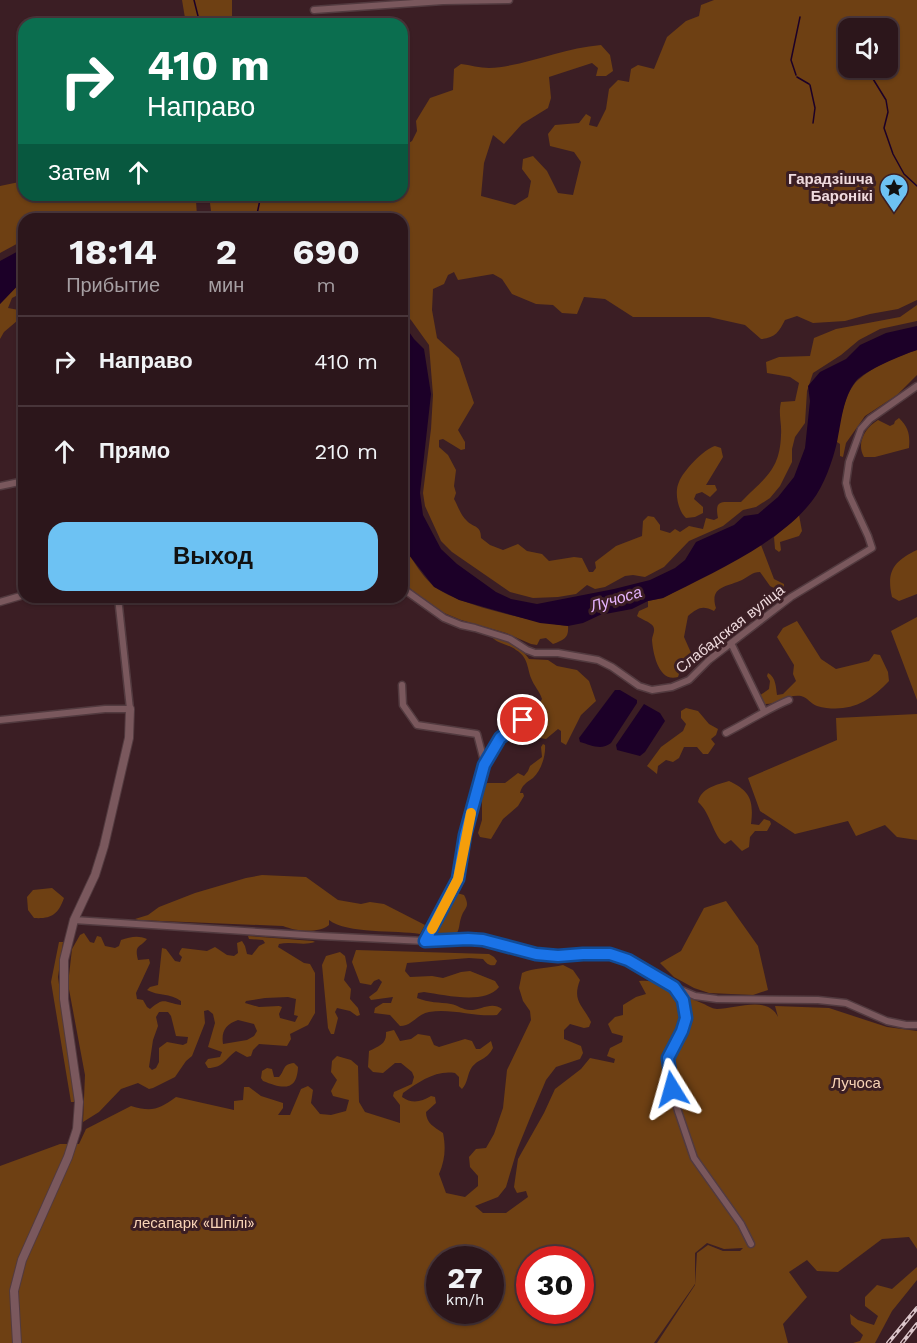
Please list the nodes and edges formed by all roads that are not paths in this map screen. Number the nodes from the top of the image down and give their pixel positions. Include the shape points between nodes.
1 (509, 0) edge
2 (443, 1) edge
3 (314, 10) dead end
4 (917, 386) edge
5 (18, 482) edge
6 (0, 486) edge
7 (408, 592) edge
8 (18, 597) edge
9 (0, 602) edge
10 (119, 603) edge
11 (731, 644) junction
12 (402, 685) dead end
13 (789, 700) dead end
14 (130, 709) junction
15 (764, 711) junction
16 (0, 720) edge
17 (523, 720) dead end
18 (726, 733) dead end
19 (484, 765) junction
20 (74, 920) junction
21 (425, 941) junction
22 (674, 987) junction
23 (917, 1025) edge
24 (751, 1244) dead end
25 (17, 1343) edge

1 - 2 street
2 - 3 street
4 - 11 street, Слабадская вуліца via 861,429 849,462 849,495 872,548 791,597
5 - 6 street
7 - 11 street, Слабадская вуліца via 461,625 510,639 535,653 598,660 639,687 652,690 689,680
8 - 9 street
10 - 14 street
11 - 15 street
12 - 19 street via 403,705 417,725 477,734
13 - 15 street
14 - 16 street
14 - 20 street via 129,738 104,846
15 - 18 street
17 - 19 street via 500,738
19 - 21 street via 458,879
20 - 21 street
20 - 25 street via 64,960 64,999 79,1102 77,1129 22,1260 14,1291
21 - 22 street via 483,940 558,956 610,954
22 - 23 street via 695,996 717,999 846,1003 887,1021
22 - 24 street via 683,1000 686,1018 668,1058 678,1111 694,1158

